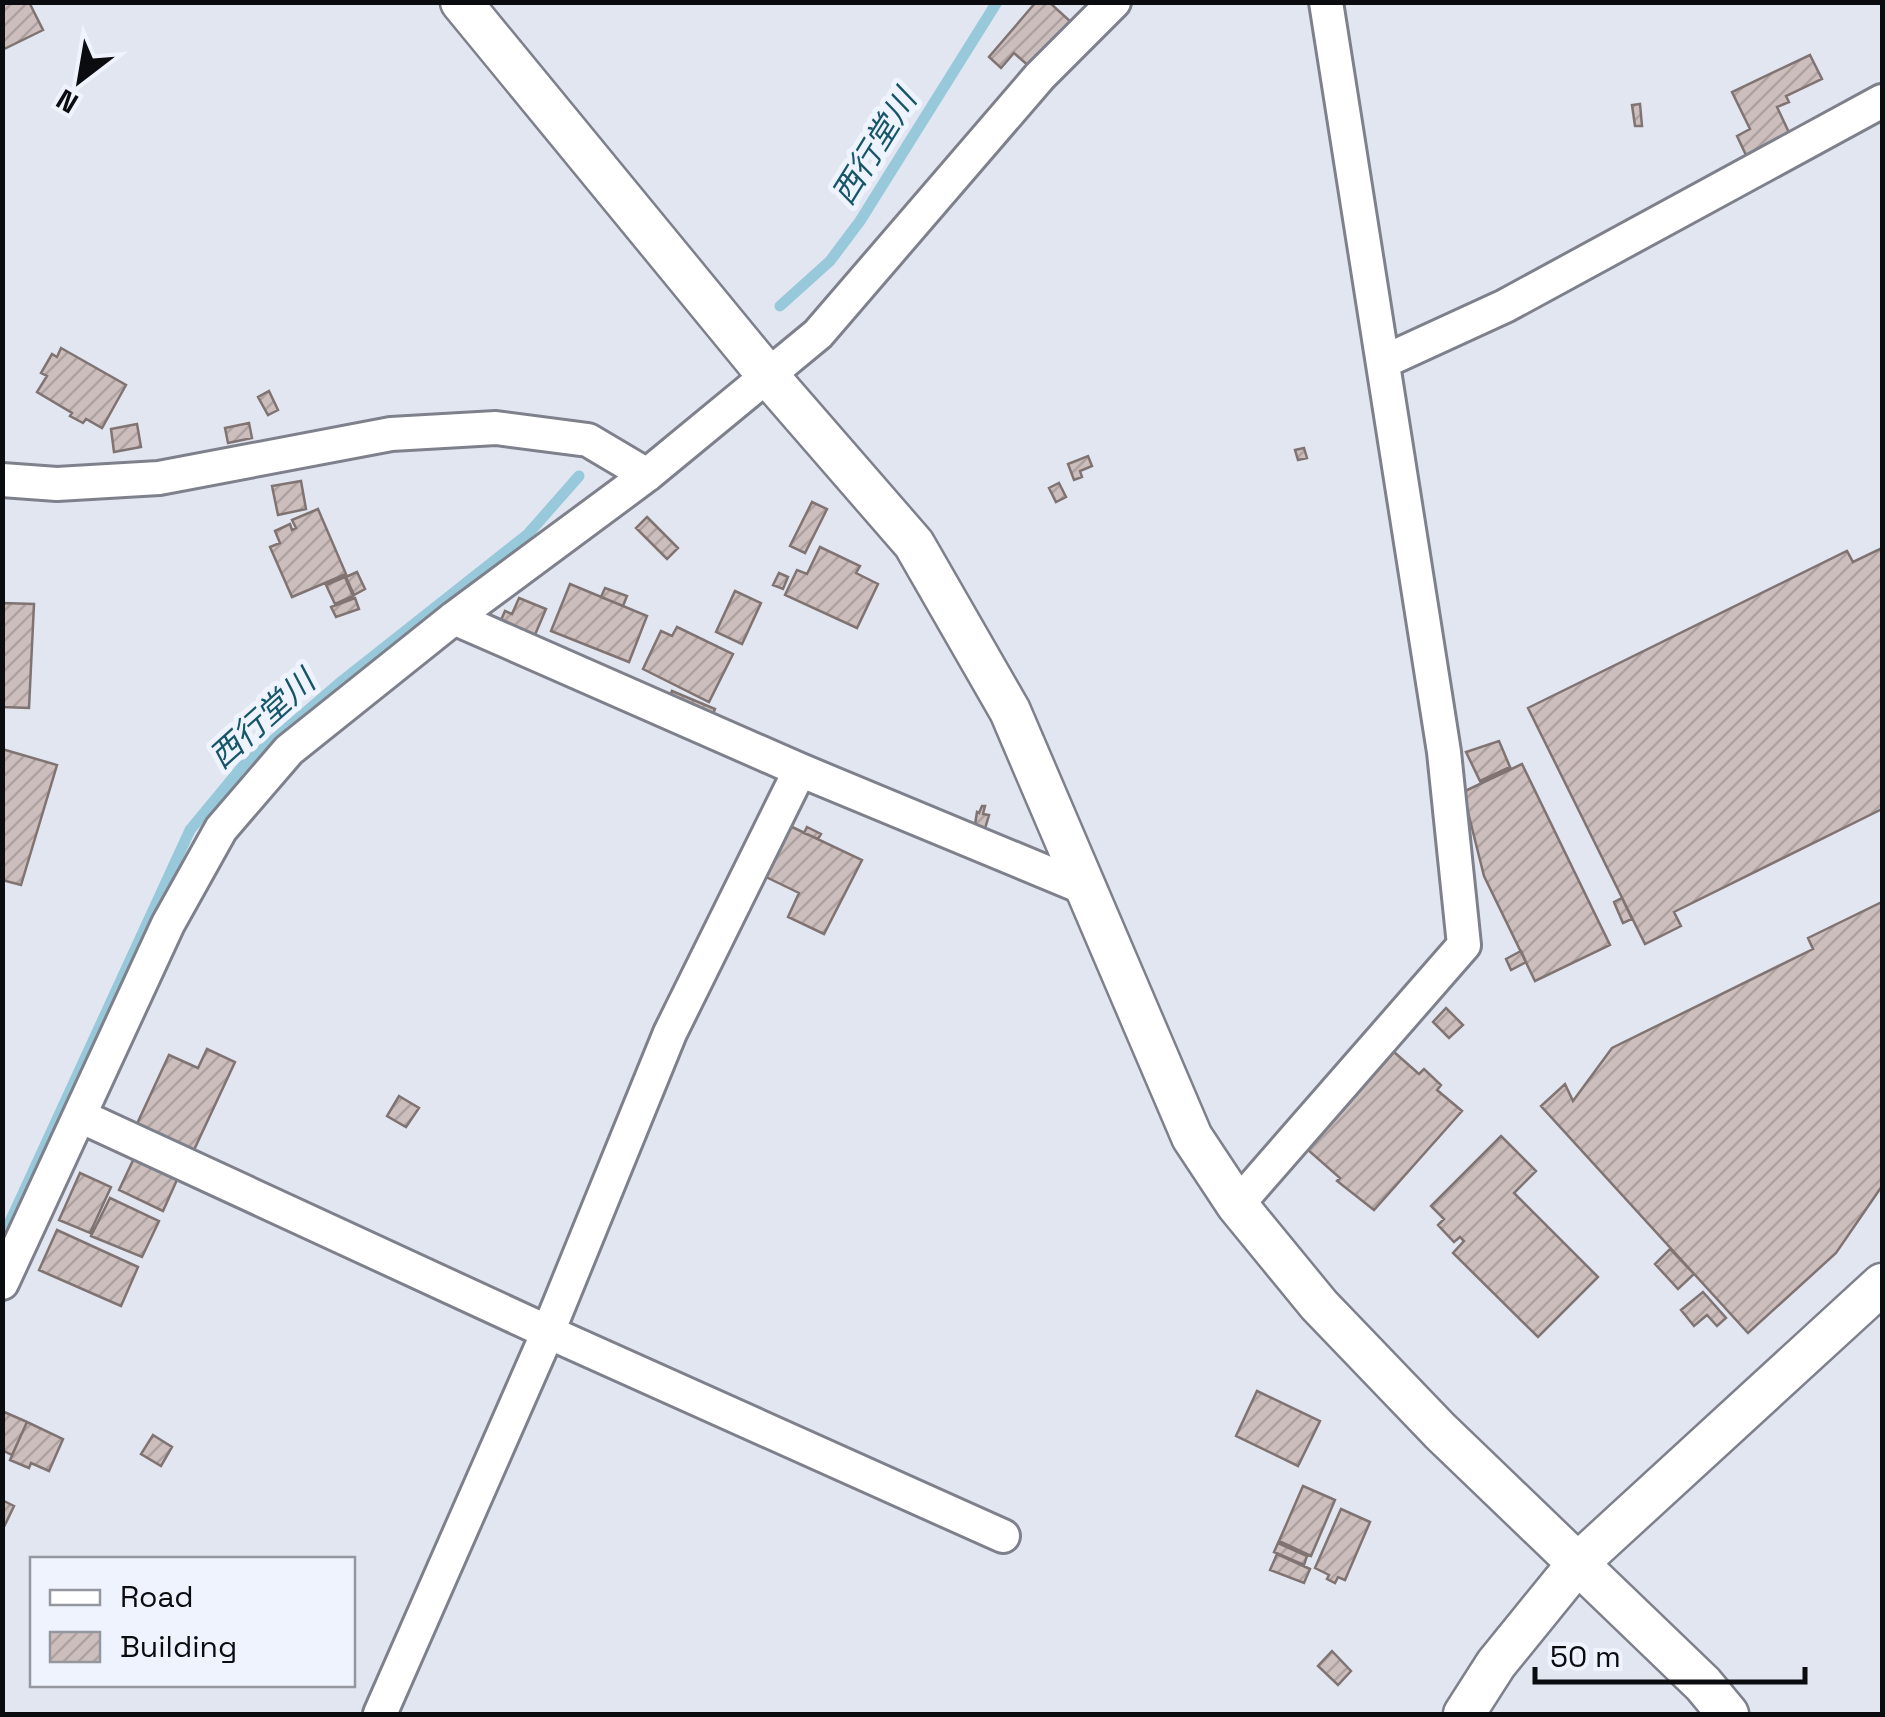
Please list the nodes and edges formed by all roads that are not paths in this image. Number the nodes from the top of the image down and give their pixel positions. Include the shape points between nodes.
1 (462, 2) edge
2 (1114, 2) edge
3 (1326, 2) edge
4 (1882, 102) edge
5 (1384, 362) junction
6 (769, 377) junction
7 (633, 467) junction
8 (2, 480) edge
9 (454, 618) junction
10 (800, 770) junction
11 (1089, 890) junction
12 (80, 1116) junction
13 (1237, 1205) junction
14 (2, 1284) edge
15 (1882, 1284) edge
16 (548, 1332) junction
17 (1003, 1536) dead end
18 (1578, 1564) junction
19 (380, 1714) edge
20 (1464, 1714) edge
21 (1728, 1714) edge

1 - 6 street
2 - 6 street via 1040,76 818,334
3 - 5 street
4 - 5 street via 1505,306
5 - 13 street via 1444,752 1464,945
6 - 7 street
6 - 11 street via 914,544 1010,712
7 - 8 street via 588,440 496,428 391,434 159,478
7 - 9 street
9 - 10 street
9 - 12 street via 289,750 221,829 168,924
10 - 11 street
10 - 16 street via 670,1033
11 - 13 street via 1192,1137
12 - 14 street
12 - 16 street
13 - 18 street via 1319,1304
15 - 18 street
16 - 17 street
16 - 19 street
18 - 20 street
18 - 21 street

